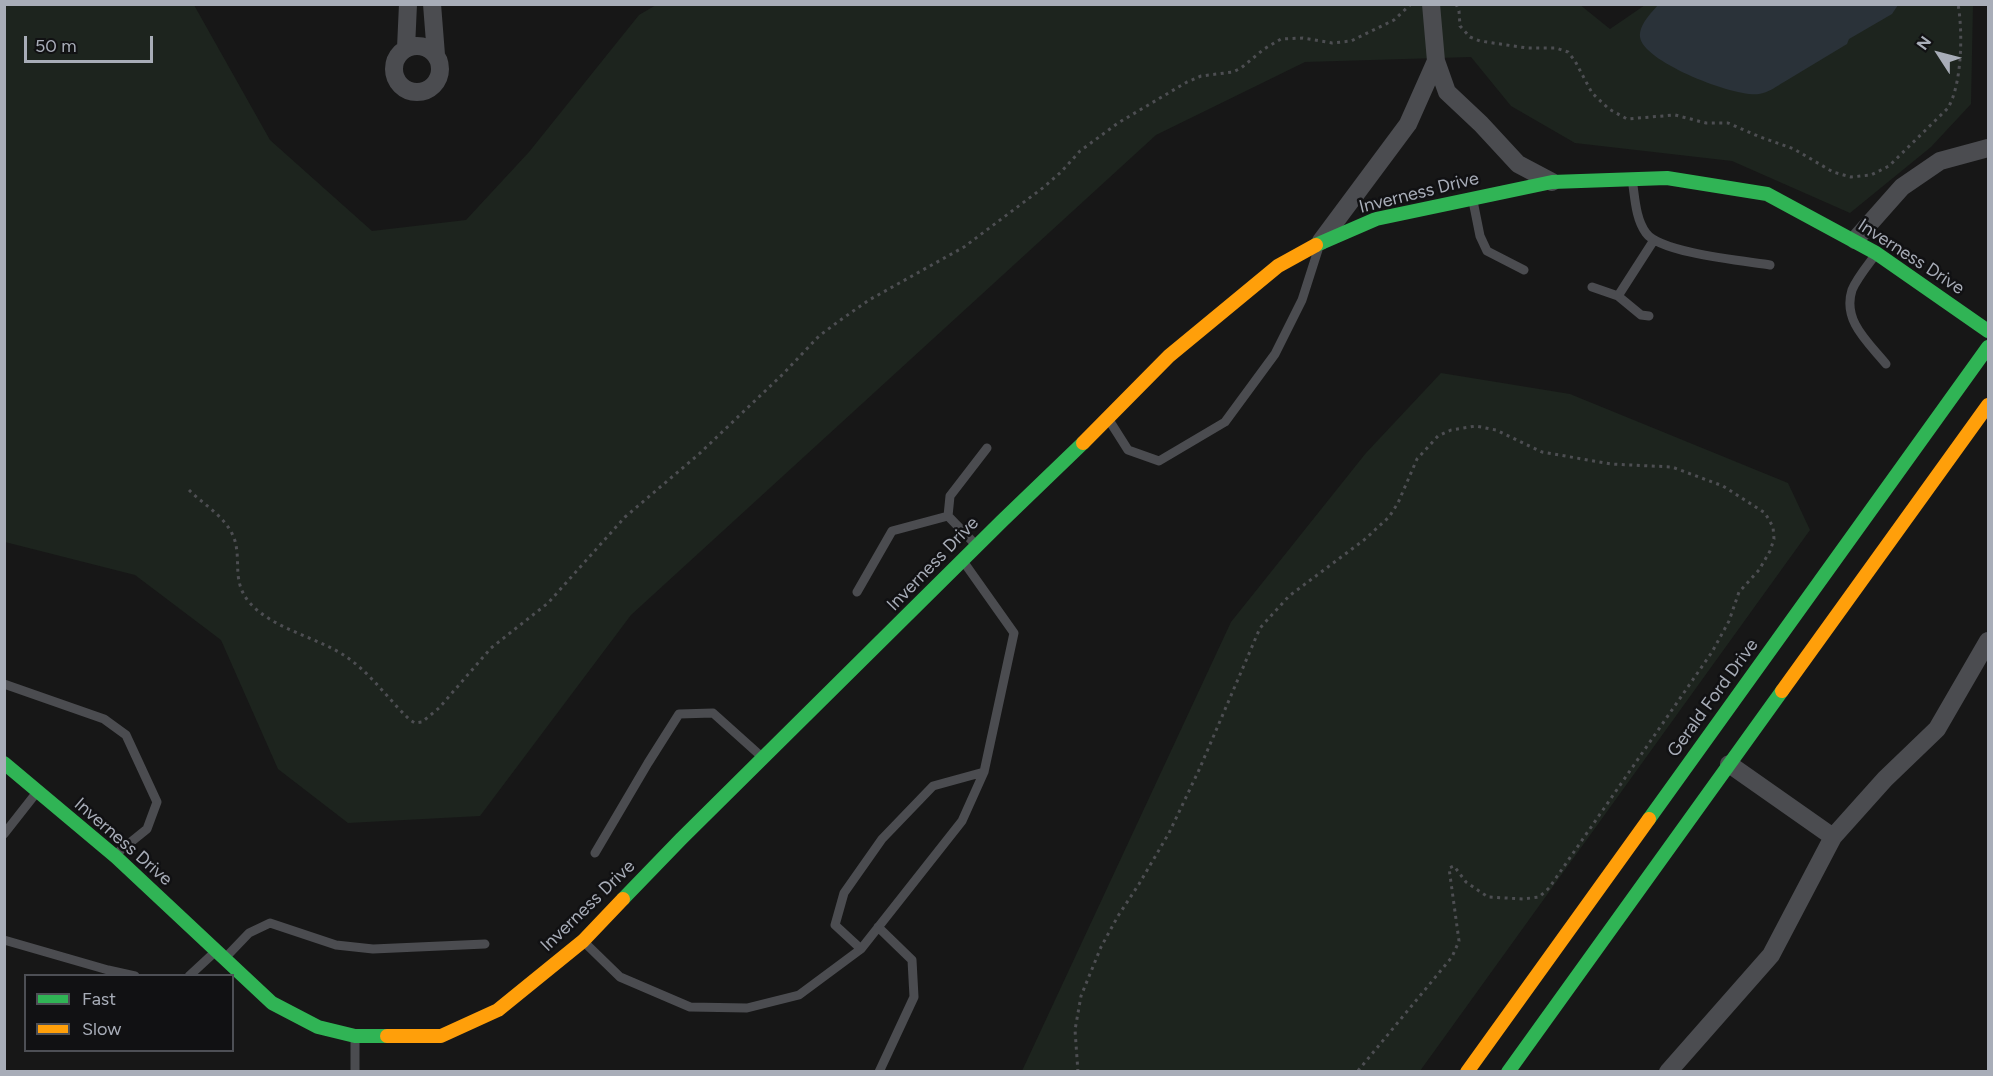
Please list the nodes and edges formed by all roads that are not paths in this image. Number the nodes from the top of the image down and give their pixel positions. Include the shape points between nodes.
1 (408, 4) edge
2 (432, 4) edge
3 (1431, 4) edge
4 (406, 48) junction
5 (436, 55) junction
6 (1436, 61) junction
7 (1989, 148) edge
8 (1632, 179) junction
9 (1552, 182) junction
10 (1472, 198) junction
11 (1654, 240) junction
12 (1855, 240) junction
13 (1320, 242) junction
14 (1876, 253) junction
15 (1770, 265) dead end
16 (1524, 270) dead end
17 (1592, 287) dead end
18 (1618, 296) junction
19 (1649, 316) dead end
20 (1989, 331) edge
21 (1989, 346) edge
22 (1886, 364) dead end
23 (1989, 405) edge
24 (1107, 418) junction
25 (987, 448) dead end
26 (948, 516) junction
27 (977, 546) junction
28 (963, 560) junction
29 (857, 592) dead end
30 (1989, 641) edge
31 (4, 684) edge
32 (764, 758) junction
33 (4, 763) edge
34 (1729, 764) junction
35 (984, 772) junction
36 (37, 792) junction
37 (4, 834) edge
38 (1833, 837) junction
39 (595, 853) dead end
40 (114, 856) junction
41 (878, 927) junction
42 (4, 940) edge
43 (583, 941) junction
44 (485, 944) dead end
45 (861, 949) junction
46 (220, 955) junction
47 (130, 974) edge
48 (191, 974) edge
49 (355, 1036) junction
50 (355, 1071) edge
51 (879, 1071) edge
52 (1467, 1071) edge
53 (1508, 1071) edge
54 (1668, 1071) edge

1 - 4 street
2 - 5 street
3 - 6 street
4 - 5 street via 417,45
4 - 5 street via 398,55 394,75 407,90 427,90 435,84 440,75
6 - 9 street via 1447,92 1518,164
6 - 13 street via 1408,124
7 - 12 street via 1940,161 1902,187
8 - 9 street, Inverness Drive
8 - 11 lane via 1639,220
8 - 12 street, Inverness Drive via 1667,178 1767,194
9 - 10 street, Inverness Drive
10 - 13 street, Inverness Drive via 1376,219
10 - 16 lane via 1487,251
11 - 15 lane via 1679,249
11 - 18 lane
12 - 14 street, Inverness Drive
13 - 24 street, Inverness Drive via 1278,266 1169,356
13 - 24 lane via 1302,300 1275,354 1225,422 1159,461 1128,450
14 - 20 street, Inverness Drive
14 - 22 lane via 1853,289 1851,315 1855,326
17 - 18 lane
18 - 19 lane via 1641,315
21 - 52 street, Gerald Ford Drive
23 - 34 street
24 - 27 street, Inverness Drive
25 - 26 lane via 950,496
26 - 27 lane
26 - 29 lane via 892,531
27 - 28 street, Inverness Drive
28 - 32 street, Inverness Drive
28 - 35 lane via 1014,633
30 - 38 street via 1937,729
31 - 40 lane via 104,719 126,735 157,802 147,830
32 - 39 lane via 713,712 679,714
32 - 43 street, Inverness Drive
33 - 36 street, Inverness Drive
34 - 38 street
34 - 53 street
35 - 41 lane via 962,821
35 - 45 lane via 933,786 882,839 856,875 844,893 835,925
36 - 37 lane
36 - 40 street, Inverness Drive
38 - 54 street via 1771,955
40 - 46 street, Inverness Drive
41 - 45 lane
41 - 51 lane via 912,960 914,997
42 - 47 lane
43 - 45 lane via 620,977 690,1007 747,1008 799,995
43 - 49 street, Inverness Drive via 498,1010 441,1036
44 - 46 lane via 373,949 336,945 270,923
46 - 48 lane
46 - 49 street, Inverness Drive via 272,1003 318,1027
49 - 50 lane

